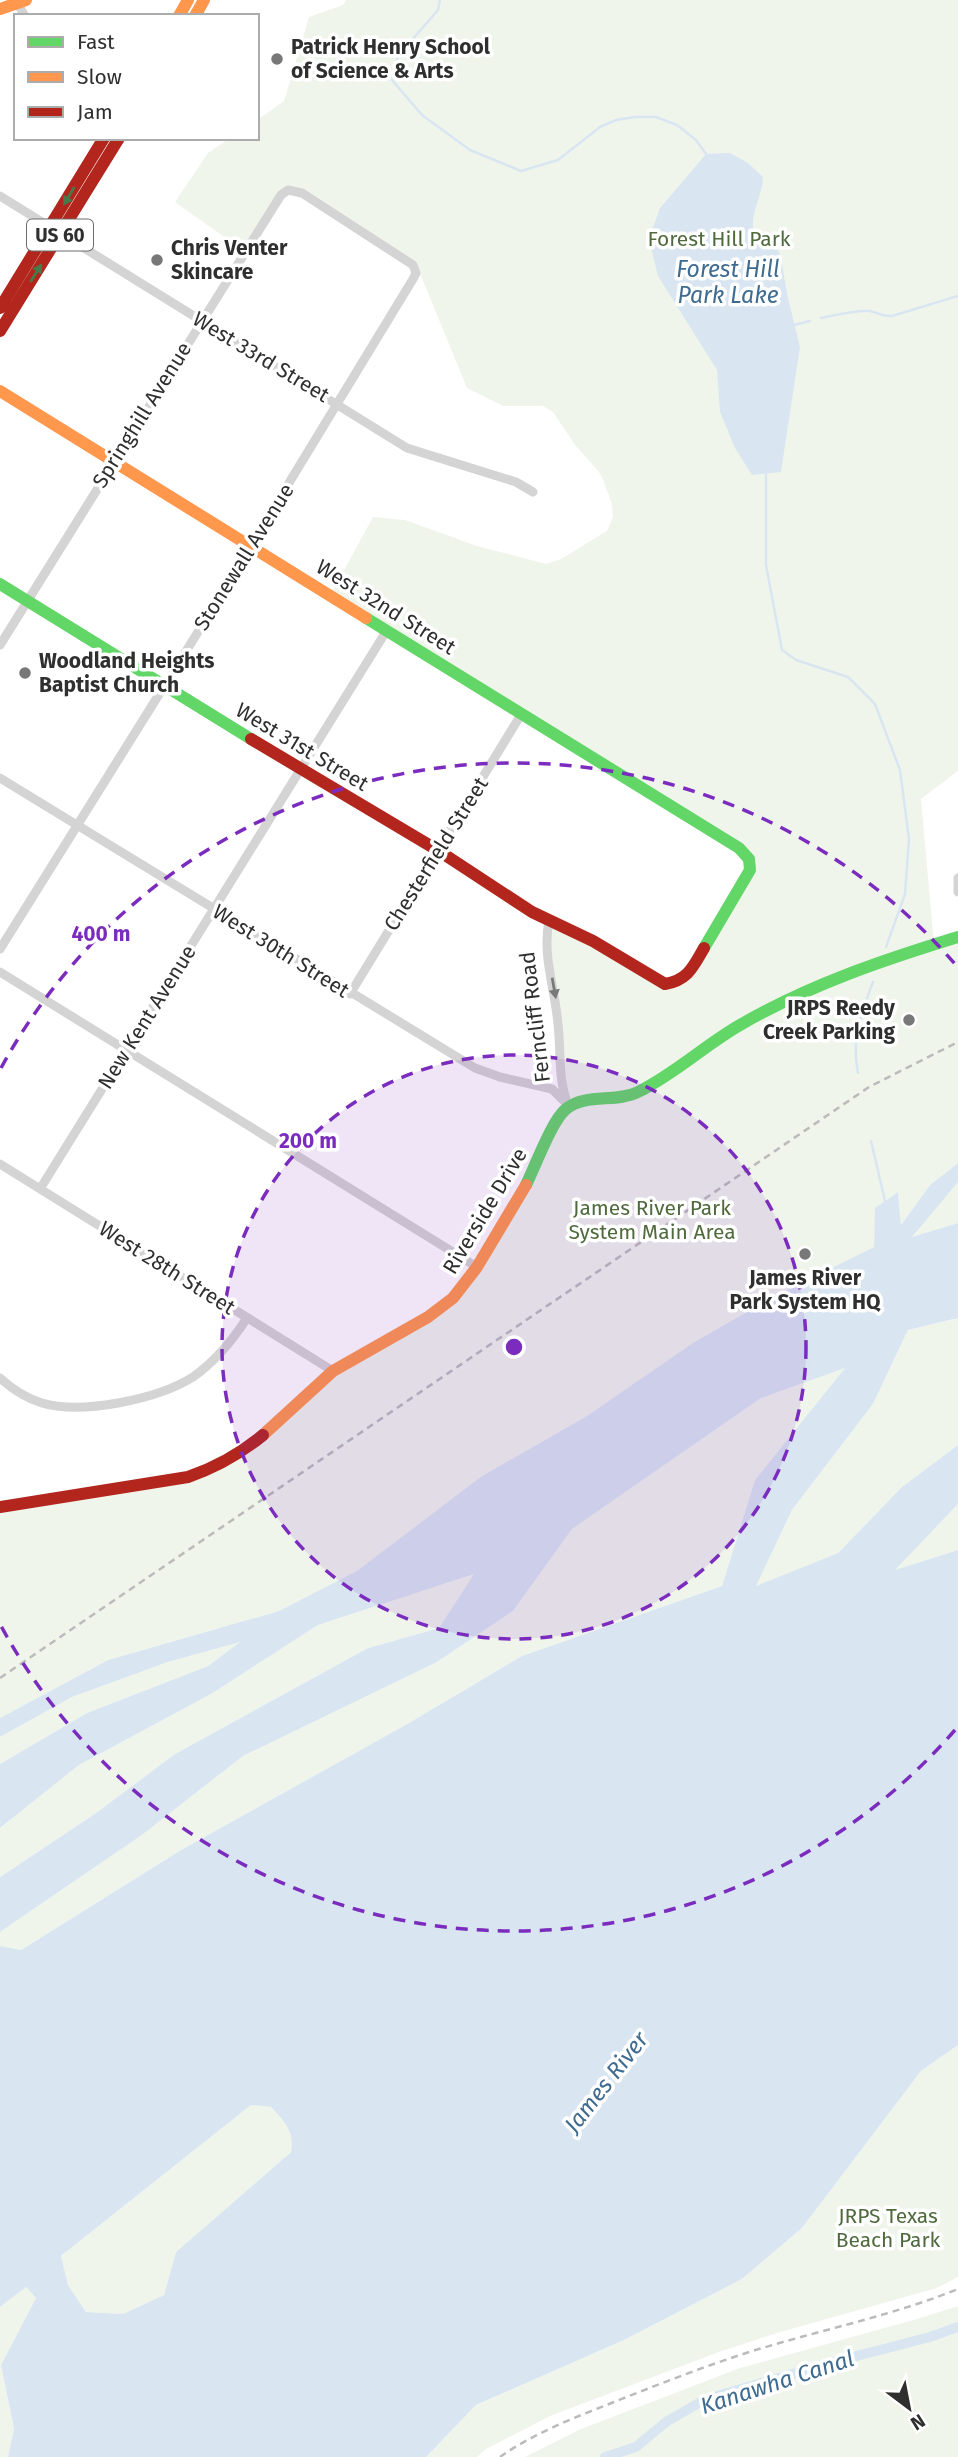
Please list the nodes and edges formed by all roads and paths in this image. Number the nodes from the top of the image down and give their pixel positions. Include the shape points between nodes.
1 (22, 2) edge
2 (0, 9) edge
3 (103, 140) edge
4 (118, 140) edge
5 (0, 196) edge
6 (55, 230) junction
7 (415, 269) joint
8 (0, 308) edge
9 (200, 321) junction
10 (0, 331) edge
11 (0, 391) edge
12 (337, 404) junction
13 (114, 461) junction
14 (533, 492) dead end
15 (250, 546) junction
16 (0, 584) edge
17 (27, 600) junction
18 (387, 630) junction
19 (0, 645) edge
20 (163, 685) junction
21 (522, 713) junction
22 (300, 769) junction
23 (0, 778) edge
24 (77, 826) junction
25 (439, 851) junction
26 (748, 859) joint
27 (958, 878) edge
28 (958, 892) edge
29 (214, 909) junction
30 (549, 921) junction
31 (958, 937) edge
32 (0, 949) edge
33 (0, 972) edge
34 (350, 994) junction
35 (127, 1050) junction
36 (569, 1106) junction
37 (0, 1164) edge
38 (40, 1189) junction
39 (477, 1266) junction
40 (247, 1318) junction
41 (333, 1371) junction
42 (0, 1378) edge
43 (0, 1507) edge

1 - 2 street
3 -> 6 street, US 60
4 - 6 street, US 60
5 - 6 street, West 33rd Street
6 - 8 street, US 60
6 - 9 street, West 33rd Street
10 -> 6 street, US 60
7 - 9 street, Springhill Avenue via 407,259 313,200 288,190 275,200
7 - 12 street, Stonewall Avenue
9 - 12 street, West 33rd Street
9 - 13 street, Springhill Avenue
11 - 13 street, West 32nd Street
12 - 14 street, West 33rd Street via 407,448 516,482
12 - 15 street, Stonewall Avenue
13 - 15 street, West 32nd Street
13 - 17 street, Springhill Avenue
15 - 18 street, West 32nd Street
15 - 20 street, Stonewall Avenue
16 - 17 street, West 31st Street
17 - 19 street, Springhill Avenue
17 - 20 street, West 31st Street
18 - 21 street, West 32nd Street
18 - 22 street, New Kent Avenue
20 - 22 street, West 31st Street
20 - 24 street, Stonewall Avenue
21 - 25 street, Chesterfield Street
21 - 26 street, West 32nd Street via 739,848
22 - 25 street, West 31st Street
22 - 29 street, New Kent Avenue
23 - 24 street, West 30th Street
24 - 29 street, West 30th Street
24 - 32 street, Stonewall Avenue
25 - 30 street, West 31st Street
25 - 34 street, Chesterfield Street
26 - 30 street, Ferncliff Road via 750,870 686,976 674,984 662,982
27 - 28 street
29 - 34 street, West 30th Street
29 - 35 street, New Kent Avenue
30 -> 36 street, Ferncliff Road via 546,949 556,998 561,1080
31 - 36 street via 846,974 792,998 738,1026 634,1094
33 - 35 street
34 - 36 street, West 30th Street via 474,1068 552,1089
35 - 38 street, New Kent Avenue
35 - 39 street
36 - 39 street, Riverside Drive
37 - 38 street, West 28th Street
38 - 40 street, West 28th Street
39 - 41 street, Riverside Drive via 445,1305
40 - 41 street, West 28th Street
40 - 42 street via 235,1338 206,1367 176,1386 146,1397 86,1406 52,1405 29,1398
41 - 43 street, Riverside Drive via 256,1441 201,1473

